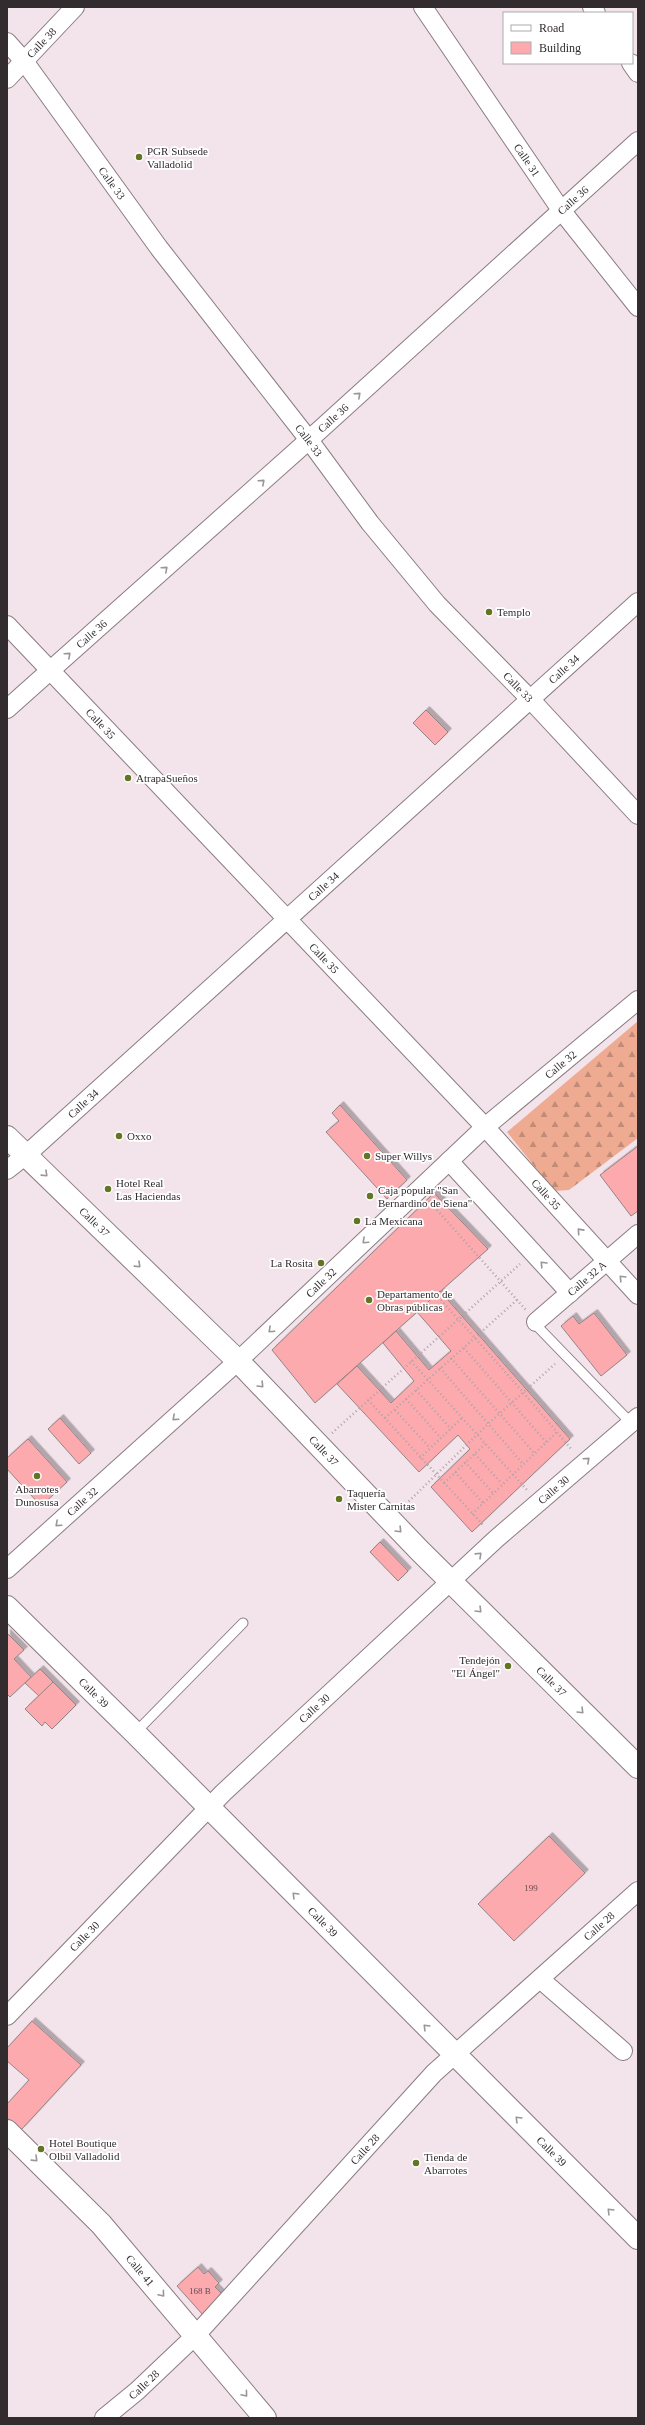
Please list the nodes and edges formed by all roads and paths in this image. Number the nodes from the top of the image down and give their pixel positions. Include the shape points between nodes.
1 (76, 7) edge
2 (423, 7) edge
3 (7, 42) edge
4 (24, 61) junction
5 (632, 64) edge
6 (638, 73) edge
7 (7, 79) edge
8 (638, 141) edge
9 (561, 210) junction
10 (638, 308) edge
11 (309, 440) junction
12 (638, 602) edge
13 (7, 625) edge
14 (50, 671) junction
15 (530, 698) junction
16 (7, 709) edge
17 (638, 815) edge
18 (287, 918) junction
19 (638, 1000) edge
20 (484, 1127) junction
21 (7, 1137) edge
22 (26, 1155) junction
23 (449, 1161) junction
24 (7, 1170) edge
25 (419, 1190) junction
26 (638, 1234) edge
27 (533, 1253) junction
28 (606, 1260) junction
29 (501, 1280) junction
30 (433, 1291) dead end
31 (570, 1293) junction
32 (638, 1295) edge
33 (518, 1300) junction
34 (459, 1319) junction
35 (536, 1322) junction
36 (475, 1338) junction
37 (464, 1348) junction
38 (565, 1355) junction
39 (451, 1358) junction
40 (238, 1361) junction
41 (412, 1361) junction
42 (440, 1368) junction
43 (428, 1379) junction
44 (416, 1390) junction
45 (524, 1392) junction
46 (406, 1399) junction
47 (368, 1400) junction
48 (512, 1402) junction
49 (395, 1410) junction
50 (500, 1412) junction
51 (385, 1418) junction
52 (462, 1418) junction
53 (634, 1419) edge
54 (488, 1423) junction
55 (451, 1429) junction
56 (557, 1432) junction
57 (477, 1435) junction
58 (441, 1438) junction
59 (546, 1442) junction
60 (485, 1444) junction
61 (318, 1445) junction
62 (430, 1448) junction
63 (475, 1454) junction
64 (535, 1454) junction
65 (420, 1458) junction
66 (465, 1462) junction
67 (523, 1464) junction
68 (583, 1464) junction
69 (455, 1472) junction
70 (511, 1475) junction
71 (436, 1476) junction
72 (444, 1484) junction
73 (502, 1484) junction
74 (493, 1493) junction
75 (538, 1502) junction
76 (483, 1503) junction
77 (472, 1514) junction
78 (389, 1520) junction
79 (496, 1539) junction
80 (7, 1570) edge
81 (451, 1582) junction
82 (7, 1608) edge
83 (243, 1623) dead end
84 (135, 1733) junction
85 (638, 1767) edge
86 (207, 1808) junction
87 (638, 1891) edge
88 (540, 1979) junction
89 (7, 2016) edge
90 (623, 2051) dead end
91 (454, 2055) junction
92 (7, 2132) edge
93 (638, 2238) edge
94 (196, 2336) junction
95 (104, 2418) edge
96 (265, 2418) edge

1 - 4 street, Calle 38
2 - 9 street, Calle 31
3 - 4 street, Calle 33
4 - 7 street, Calle 38
4 - 11 street, Calle 33 via 159,248
5 - 6 street
8 - 9 street, Calle 36
9 - 10 street, Calle 31
11 -> 9 street, Calle 36
14 -> 11 street, Calle 36
11 - 15 street, Calle 33 via 370,523 437,604
12 - 15 street, Calle 34
13 - 14 street, Calle 35
14 - 16 street, Calle 36
14 - 18 street, Calle 35
15 - 17 street, Calle 33
15 - 18 street, Calle 34
18 - 20 street, Calle 35
18 - 22 street, Calle 34
19 - 20 street, Calle 32
20 - 23 street, Calle 32
28 -> 20 street, Calle 35
21 - 22 main road, Calle 37
22 - 24 street, Calle 34
22 -> 40 main road, Calle 37
23 - 25 street, Calle 32
23 - 27 street
25 - 29 path
25 -> 40 street, Calle 32
26 - 28 street, Calle 32 A
27 - 29 path
31 -> 27 street
28 - 31 street, Calle 32 A
32 -> 28 street, Calle 35
29 - 33 path
29 - 34 path
30 - 34 path
31 - 35 street, Calle 32 A
33 - 35 path
33 - 36 path
34 - 36 path
34 - 41 path
35 - 38 lane
36 - 37 path
36 - 45 path
37 - 39 path
37 - 48 path
38 - 45 path
38 - 53 lane
39 - 42 path
39 - 50 path
40 -> 61 main road, Calle 37
40 -> 80 street, Calle 32
41 - 43 path
41 - 47 path
42 - 43 path
42 - 54 path
43 - 44 path
43 - 52 path
44 - 46 path
44 - 55 path
45 - 48 path
45 - 56 path
46 - 49 path
46 - 58 path
47 - 51 path
47 - 61 path
48 - 50 path
48 - 59 path
49 - 51 path
49 - 62 path
50 - 54 path
50 - 64 path
51 - 65 path
52 - 55 path
52 - 57 path
68 -> 53 street, Calle 30
54 - 57 path
54 - 67 path
55 - 58 path
56 - 59 path
56 - 68 path
57 - 60 path
57 - 71 path
58 - 62 path
59 - 64 path
60 - 63 path
60 - 70 path
61 - 78 main road, Calle 37
62 - 65 path
63 - 66 path
63 - 73 path
64 - 67 path
65 - 71 path
66 - 69 path
66 - 74 path
67 - 70 path
68 - 75 street, Calle 30
69 - 72 path
69 - 76 path
70 - 73 path
70 - 75 path
71 - 72 path
71 - 78 path
72 - 77 path
73 - 74 path
74 - 76 path
75 - 79 street, Calle 30
76 - 77 path
77 - 79 path
78 -> 81 main road, Calle 37
81 -> 79 street, Calle 30
81 -> 85 main road, Calle 37
81 - 86 street, Calle 30
82 - 84 main road, Calle 39
83 - 84 lane
84 - 86 main road, Calle 39
86 - 89 street, Calle 30
91 -> 86 main road, Calle 39
87 - 88 street, Calle 28
88 - 90 street
88 - 91 street, Calle 28
93 -> 91 main road, Calle 39
91 - 94 street, Calle 28 via 434,2073
92 -> 94 main road, Calle 41 via 101,2224
94 - 95 street, Calle 28
94 -> 96 main road, Calle 41

